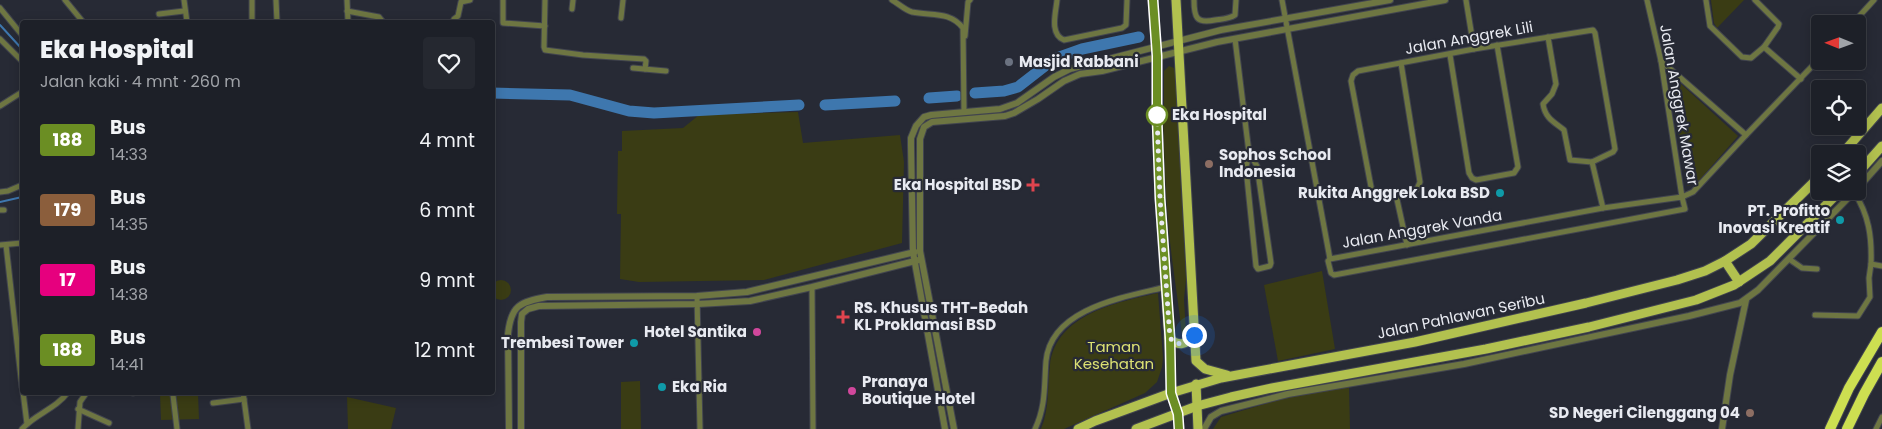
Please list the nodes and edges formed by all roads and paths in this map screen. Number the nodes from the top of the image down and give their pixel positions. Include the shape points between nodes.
1 (65, 0) edge
2 (184, 0) edge
3 (252, 0) edge
4 (276, 0) edge
5 (347, 0) edge
6 (470, 0) edge
7 (503, 0) edge
8 (545, 0) edge
9 (572, 0) edge
10 (623, 0) edge
11 (893, 0) edge
12 (970, 0) edge
13 (1057, 0) edge
14 (1127, 0) edge
15 (1153, 0) edge
16 (1176, 0) edge
17 (1194, 0) edge
18 (1236, 0) edge
19 (1282, 0) edge
20 (1390, 0) edge
21 (1445, 0) edge
22 (1466, 0) edge
23 (1647, 0) edge
24 (1706, 0) edge
25 (1755, 0) edge
26 (1874, 0) edge
27 (71, 3) edge
28 (0, 8) edge
29 (572, 9) dead end
30 (184, 11) junction
31 (348, 12) junction
32 (159, 14) dead end
33 (1860, 15) edge
34 (621, 18) dead end
35 (1286, 19) junction
36 (82, 20) edge
37 (186, 20) edge
38 (252, 20) edge
39 (277, 20) edge
40 (348, 20) edge
41 (381, 20) edge
42 (454, 20) edge
43 (545, 26) junction
44 (1287, 29) junction
45 (20, 33) edge
46 (1548, 37) junction
47 (1235, 38) junction
48 (0, 39) edge
49 (964, 41) junction
50 (1497, 45) junction
51 (1178, 46) junction
52 (1764, 47) junction
53 (1474, 49) junction
54 (1157, 52) junction
55 (1450, 54) junction
56 (20, 59) edge
57 (1661, 61) junction
58 (1401, 63) junction
59 (633, 68) dead end
60 (1811, 68) edge
61 (646, 69) junction
62 (666, 71) dead end
63 (1801, 79) junction
64 (20, 93) edge
65 (0, 106) edge
66 (1882, 108) edge
67 (964, 112) junction
68 (978, 115) junction
69 (1746, 135) junction
70 (1850, 145) edge
71 (1882, 146) edge
72 (1248, 152) junction
73 (1882, 161) edge
74 (1592, 162) junction
75 (1866, 164) edge
76 (1866, 179) edge
77 (1811, 185) edge
78 (20, 187) edge
79 (0, 192) edge
80 (1396, 196) junction
81 (1682, 197) junction
82 (1831, 200) edge
83 (1847, 200) edge
84 (1860, 200) edge
85 (1603, 208) junction
86 (20, 243) edge
87 (3, 245) edge
88 (1407, 246) junction
89 (920, 251) junction
90 (913, 252) junction
91 (922, 259) junction
92 (914, 260) junction
93 (1329, 260) junction
94 (1790, 260) junction
95 (1725, 261) junction
96 (1870, 264) junction
97 (1882, 266) edge
98 (1817, 269) dead end
99 (1739, 282) junction
100 (812, 287) junction
101 (1166, 287) junction
102 (697, 296) junction
103 (1746, 300) junction
104 (698, 304) junction
105 (513, 312) junction
106 (522, 314) junction
107 (1815, 315) dead end
108 (1882, 332) edge
109 (1194, 335) junction
110 (1170, 338) junction
111 (1882, 362) edge
112 (20, 372) edge
113 (944, 375) junction
114 (935, 376) junction
115 (1230, 376) junction
116 (1196, 384) junction
117 (1171, 393) junction
118 (23, 395) edge
119 (65, 395) edge
120 (85, 395) edge
121 (243, 395) edge
122 (173, 396) dead end
123 (244, 399) junction
124 (213, 403) dead end
125 (1197, 406) junction
126 (78, 409) junction
127 (1178, 414) junction
128 (1882, 417) edge
129 (109, 423) dead end
130 (27, 424) junction
131 (22, 429) edge
132 (78, 429) edge
133 (177, 429) edge
134 (248, 429) edge
135 (509, 429) edge
136 (521, 429) edge
137 (700, 429) edge
138 (813, 429) edge
139 (945, 429) edge
140 (954, 429) edge
141 (1035, 429) edge
142 (1078, 429) edge
143 (1136, 429) edge
144 (1179, 429) edge
145 (1198, 429) edge
146 (1204, 429) edge
147 (1722, 429) edge
148 (1830, 429) edge
149 (1847, 429) edge
150 (1876, 429) edge

1 - 27 street
2 - 30 street
3 - 38 street
4 - 39 street
5 - 31 street
6 - 42 street via 461,2 458,16
7 - 43 street via 503,23
8 - 43 street
9 - 29 street
10 - 34 street
11 - 49 street via 911,12 957,20 963,28
12 - 49 street
13 - 14 street via 1055,32 1064,40 1122,28 1126,25
15 - 54 main road
16 - 51 main road
17 - 18 street via 1194,14 1205,22 1235,16
19 - 35 street
20 - 35 street
21 - 44 street
22 - 53 street
23 - 57 street, Jalan Anggrek Mawar
24 - 52 street via 1710,26 1742,57 1751,58
25 - 52 street via 1779,24
26 - 33 street
27 - 36 street
28 - 45 street
30 - 32 street
30 - 37 street
31 - 40 street
31 - 41 street
35 - 44 street
35 - 51 street via 1221,30
43 - 61 street via 544,47 548,52 644,59
44 - 47 street
44 - 93 street
46 - 50 street, Jalan Anggrek Lili
46 - 74 street via 1556,84 1543,104 1544,111 1547,118 1564,130 1570,160
46 - 74 street, Jalan Anggrek Lili via 1589,30 1595,33 1615,149
47 - 51 street
47 - 72 street
48 - 56 street
49 - 67 street
50 - 53 street, Jalan Anggrek Lili
50 - 55 street via 1518,166 1514,173 1476,180 1469,173
51 - 54 street
51 - 109 main road
52 - 63 street
53 - 55 street, Jalan Anggrek Lili
54 - 68 street via 1070,69 1017,103
54 - 101 main road
55 - 58 street, Jalan Anggrek Lili
57 - 69 street
57 - 81 street, Jalan Anggrek Mawar
58 - 80 street via 1420,182 1417,189
58 - 80 street, Jalan Anggrek Lili via 1358,71 1351,81 1372,192 1377,196
59 - 61 street
60 - 63 street, Jalan Anggrek Mawar
61 - 62 street
63 - 69 street, Jalan Anggrek Mawar
64 - 65 street
66 - 70 main road
67 - 68 street
67 - 90 street via 931,115 918,122 913,131
68 - 89 street via 932,122 924,127 920,139
69 - 81 street, Jalan Anggrek Mawar via 1694,192
71 - 75 main road
72 - 72 street via 1257,166 1271,263 1258,269 1246,168
73 - 76 street
74 - 85 street
77 - 95 main road, Jalan Pahlawan Seribu via 1751,244
78 - 79 street
80 - 88 street
81 - 85 street, Jalan Anggrek Vanda
81 - 93 street, Jalan Anggrek Vanda via 1685,210 1334,275 1331,274
82 - 99 main road via 1770,260
83 - 94 street
84 - 96 street via 1871,234
85 - 88 street, Jalan Anggrek Vanda
86 - 87 street
87 - 112 street
88 - 93 street, Jalan Anggrek Vanda
89 - 90 street
89 - 91 street
90 - 92 street
90 - 102 street via 747,292
91 - 92 street
91 - 113 street
92 - 100 street
92 - 114 street
94 - 98 street via 1802,268
94 - 103 street
95 - 99 main road
95 - 115 main road, Jalan Pahlawan Seribu via 1677,280 1577,305 1415,342
96 - 97 street
96 - 107 street via 1870,297 1858,316
99 - 125 main road via 1696,300 1589,327 1272,388
100 - 104 street via 750,300
100 - 138 street
101 - 110 main road
101 - 141 street via 1115,299 1086,311 1060,329 1046,359 1044,402
102 - 104 street
102 - 105 street via 547,297 530,300
103 - 146 street via 1689,316 1464,364 1288,394 1221,411 1211,417
103 - 147 street
104 - 106 street via 539,306
104 - 137 street
105 - 106 street
105 - 135 street via 508,334
106 - 136 street
108 - 148 highway via 1849,388
109 - 110 main road via 1187,343 1181,344
109 - 115 main road via 1196,361 1205,369
110 - 117 main road
111 - 149 highway
113 - 114 street
113 - 140 street
114 - 139 street
115 - 116 main road, Jalan Pahlawan Seribu
116 - 117 main road, Jalan Pahlawan Seribu
116 - 125 main road
117 - 127 main road
117 - 142 main road, Jalan Pahlawan Seribu
118 - 130 street
119 - 130 street via 50,410
120 - 126 street
121 - 123 street
122 - 133 street
123 - 124 street
123 - 134 street
125 - 127 main road
125 - 145 main road
126 - 129 street
126 - 132 street
127 - 143 main road
127 - 144 main road
128 - 150 street
130 - 131 street

